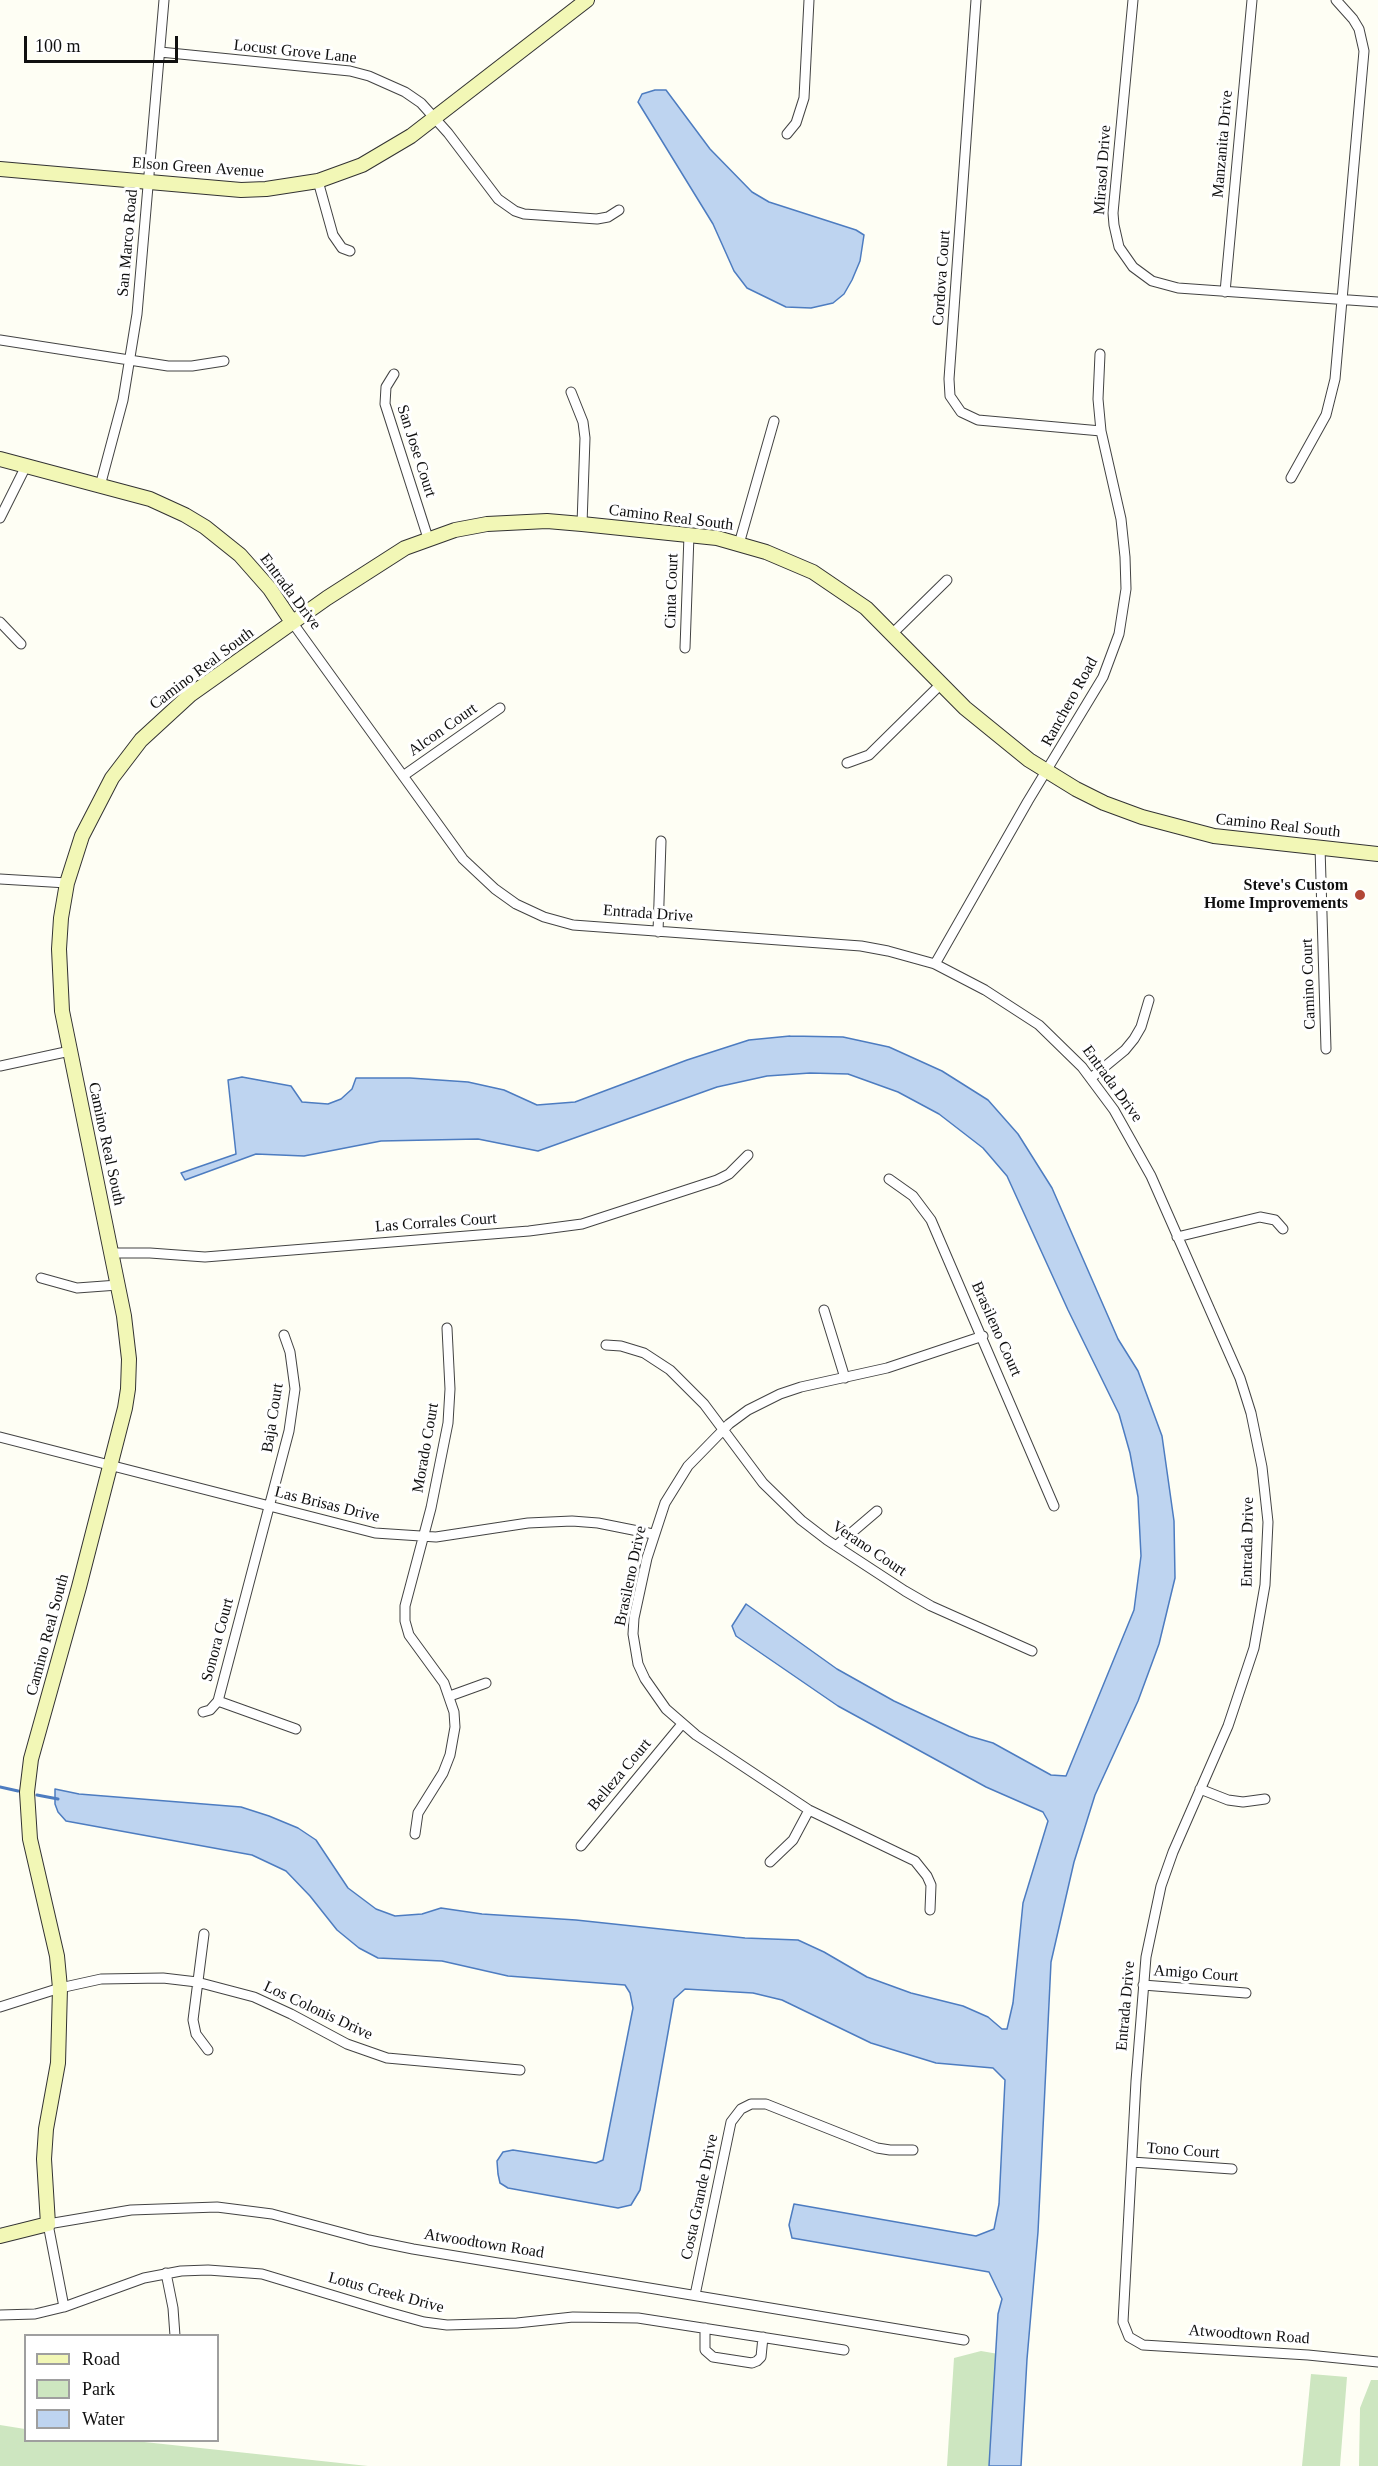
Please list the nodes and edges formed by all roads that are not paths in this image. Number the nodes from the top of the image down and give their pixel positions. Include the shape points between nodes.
1 (164, 0) edge
2 (587, 0) edge
3 (809, 0) edge
4 (976, 0) edge
5 (1133, 0) edge
6 (1252, 0) edge
7 (1336, 0) edge
8 (160, 52) junction
9 (435, 118) junction
10 (788, 134) dead end
11 (0, 169) edge
12 (318, 181) junction
13 (148, 182) junction
14 (619, 210) dead end
15 (350, 251) dead end
16 (1225, 292) junction
17 (1341, 300) junction
18 (1378, 302) edge
19 (0, 340) edge
20 (1100, 354) dead end
21 (131, 360) junction
22 (224, 361) dead end
23 (394, 374) dead end
24 (571, 392) dead end
25 (774, 420) dead end
26 (1101, 431) junction
27 (0, 459) edge
28 (26, 466) junction
29 (1291, 478) dead end
30 (100, 486) junction
31 (0, 518) edge
32 (582, 524) junction
33 (689, 535) junction
34 (428, 538) junction
35 (739, 544) junction
36 (947, 580) dead end
37 (0, 622) edge
38 (292, 622) junction
39 (893, 633) junction
40 (21, 644) dead end
41 (685, 648) dead end
42 (940, 685) junction
43 (500, 708) dead end
44 (848, 763) dead end
45 (1047, 772) junction
46 (403, 776) junction
47 (661, 841) dead end
48 (1320, 847) junction
49 (1378, 854) edge
50 (0, 879) edge
51 (67, 883) junction
52 (658, 932) junction
53 (935, 964) junction
54 (1149, 1000) dead end
55 (1326, 1049) dead end
56 (70, 1052) junction
57 (0, 1066) edge
58 (1091, 1078) junction
59 (748, 1155) dead end
60 (889, 1179) dead end
61 (1283, 1229) dead end
62 (1177, 1237) junction
63 (111, 1253) junction
64 (41, 1278) dead end
65 (118, 1285) junction
66 (824, 1310) dead end
67 (447, 1328) dead end
68 (284, 1335) dead end
69 (983, 1336) junction
70 (606, 1345) dead end
71 (844, 1378) junction
72 (722, 1430) junction
73 (0, 1437) edge
74 (110, 1466) junction
75 (1054, 1506) dead end
76 (269, 1507) junction
77 (877, 1511) dead end
78 (653, 1534) junction
79 (422, 1537) junction
80 (836, 1546) junction
81 (1032, 1650) dead end
82 (486, 1683) dead end
83 (450, 1696) junction
84 (218, 1701) junction
85 (203, 1712) dead end
86 (682, 1724) junction
87 (296, 1728) dead end
88 (1200, 1789) junction
89 (1265, 1799) dead end
90 (809, 1810) junction
91 (415, 1834) dead end
92 (581, 1846) dead end
93 (770, 1862) dead end
94 (930, 1910) dead end
95 (204, 1934) dead end
96 (197, 1982) junction
97 (1143, 1985) junction
98 (60, 1988) junction
99 (1246, 1993) dead end
100 (0, 2007) edge
101 (208, 2050) dead end
102 (520, 2070) dead end
103 (912, 2150) dead end
104 (1132, 2162) junction
105 (1232, 2169) dead end
106 (48, 2224) junction
107 (0, 2236) edge
108 (166, 2273) junction
109 (695, 2295) junction
110 (64, 2307) junction
111 (0, 2315) edge
112 (705, 2328) junction
113 (175, 2334) edge
114 (764, 2337) junction
115 (964, 2340) dead end
116 (1135, 2342) joint
117 (844, 2350) dead end
118 (1378, 2362) edge

1 - 8 street, San Marco Road
2 - 9 street, Elson Green Avenue
3 - 10 street via 804,98
4 - 26 street, Cordova Court via 950,396 961,412 978,420
5 - 16 street, Mirasol Drive via 1113,213 1119,247 1133,267 1152,281 1178,288
6 - 16 street, Manzanita Drive
7 - 17 street via 1359,29 1364,51
8 - 9 street, Locust Grove Lane via 359,74 405,92
8 - 13 street, San Marco Road
9 - 12 street, Elson Green Avenue via 387,152
9 - 14 street, Locust Grove Lane via 498,199 515,211 597,219
11 - 13 street, Elson Green Avenue
12 - 13 street, Elson Green Avenue via 241,190
12 - 15 street via 333,235 342,248
13 - 21 street, San Marco Road
16 - 17 street, Mirasol Drive
17 - 18 street, Mirasol Drive
17 - 29 street via 1330,402
19 - 21 street
20 - 26 street, Ranchero Road
21 - 22 street via 168,366
21 - 30 street, San Marco Road
23 - 34 street, San Jose Court via 386,387 385,404
24 - 32 street via 585,438
25 - 35 street
26 - 45 street, Ranchero Road via 1125,557 1124,612 1103,677
27 - 28 street, Entrada Drive
28 - 30 street, Entrada Drive
28 - 31 street
30 - 38 street, Entrada Drive via 168,506 205,527 257,573
32 - 33 street, Camino Real South
32 - 34 street, Camino Real South via 497,523
33 - 35 street, Camino Real South
33 - 41 street, Cinta Court
34 - 38 street, Camino Real South via 384,560
35 - 39 street, Camino Real South via 813,572 867,608
36 - 39 street
37 - 40 street
38 - 46 street, Entrada Drive
38 - 51 street, Camino Real South via 190,695 141,740 94,809
39 - 42 street, Camino Real South
42 - 44 street via 869,754
42 - 45 street, Camino Real South
43 - 46 street, Alcon Court
45 - 48 street, Camino Real South via 1104,803 1178,828 1243,841
45 - 53 street, Ranchero Road
46 - 52 street, Entrada Drive via 463,859 516,904 573,925
47 - 52 street
48 - 49 street, Camino Real South
48 - 55 street, Camino Court
50 - 51 street
51 - 56 street, Camino Real South via 60,928 59,980
52 - 53 street, Entrada Drive via 861,946
53 - 58 street, Entrada Drive via 1039,1025
54 - 58 street via 1134,1039
56 - 57 street
56 - 63 street, Camino Real South
58 - 62 street, Entrada Drive via 1134,1142
59 - 63 street, Las Corrales Court via 717,1180 582,1224 205,1257
60 - 69 street, Brasileno Court via 913,1196 931,1220
61 - 62 street via 1275,1220 1260,1216
62 - 88 street, Entrada Drive via 1240,1378 1262,1467 1268,1522 1265,1585 1254,1648 1228,1726
63 - 65 street, Camino Real South
64 - 65 street via 77,1288
65 - 74 street, Camino Real South via 129,1359 125,1408
66 - 71 street
67 - 79 street, Morado Court via 448,1423
68 - 76 street, Baja Court via 294,1370 295,1396
69 - 71 street, Brasileno Drive via 925,1357
69 - 75 street, Brasileno Court
70 - 72 street, Verano Court via 655,1358 688,1386
71 - 72 street, Brasileno Drive via 780,1394 748,1410
72 - 78 street, Brasileno Drive via 688,1466 665,1503
72 - 80 street, Verano Court via 782,1503
73 - 74 street, Las Brisas Drive
74 - 76 street, Las Brisas Drive
74 - 98 street, Camino Real South via 31,1759 27,1792 30,1839 57,1956
76 - 79 street, Las Brisas Drive via 375,1533
76 - 84 street, Sonora Court
77 - 80 street
78 - 79 street, Las Brisas Drive via 598,1523 550,1521
78 - 86 street, Brasileno Drive via 634,1618 634,1649 645,1679
79 - 83 street, Morado Court via 405,1621 416,1647
80 - 81 street, Verano Court via 932,1606
82 - 83 street
83 - 91 street via 455,1727 450,1755 418,1813
84 - 85 street
84 - 87 street, Sonora Court
86 - 90 street, Brasileno Drive
86 - 92 street, Belleza Court
88 - 89 street via 1228,1800
88 - 97 street, Entrada Drive via 1161,1886
90 - 93 street via 793,1840
90 - 94 street, Brasileno Drive via 915,1861 931,1885
95 - 96 street
96 - 98 street, Los Colonis Drive via 133,1977
96 - 101 street via 193,2020
96 - 102 street, Los Colonis Drive via 254,1997 347,2044 387,2058
97 - 99 street, Amigo Court
97 - 104 street, Entrada Drive
98 - 100 street, Los Colonis Drive
98 - 106 street, Camino Real South via 58,2063 44,2158
103 - 109 street, Costa Grande Drive via 876,2148 766,2104 741,2109 731,2122
104 - 105 street, Tono Court
104 - 116 street, Entrada Drive via 1123,2322 1124,2330
106 - 107 street, Atwoodtown Road
106 - 109 street, Atwoodtown Road via 131,2210 244,2209 413,2249
106 - 110 street, Camino Real South
108 - 110 street, Lotus Creek Drive
108 - 112 street, Lotus Creek Drive via 208,2270 262,2274 388,2312 447,2325 604,2316
108 - 113 street
109 - 115 street, Atwoodtown Road
110 - 111 street, Lotus Creek Drive via 35,2314
112 - 114 street, Lotus Creek Drive
112 - 114 street via 705,2350 713,2357 752,2363 760,2357
114 - 117 street, Lotus Creek Drive
116 - 118 street, Atwoodtown Road

